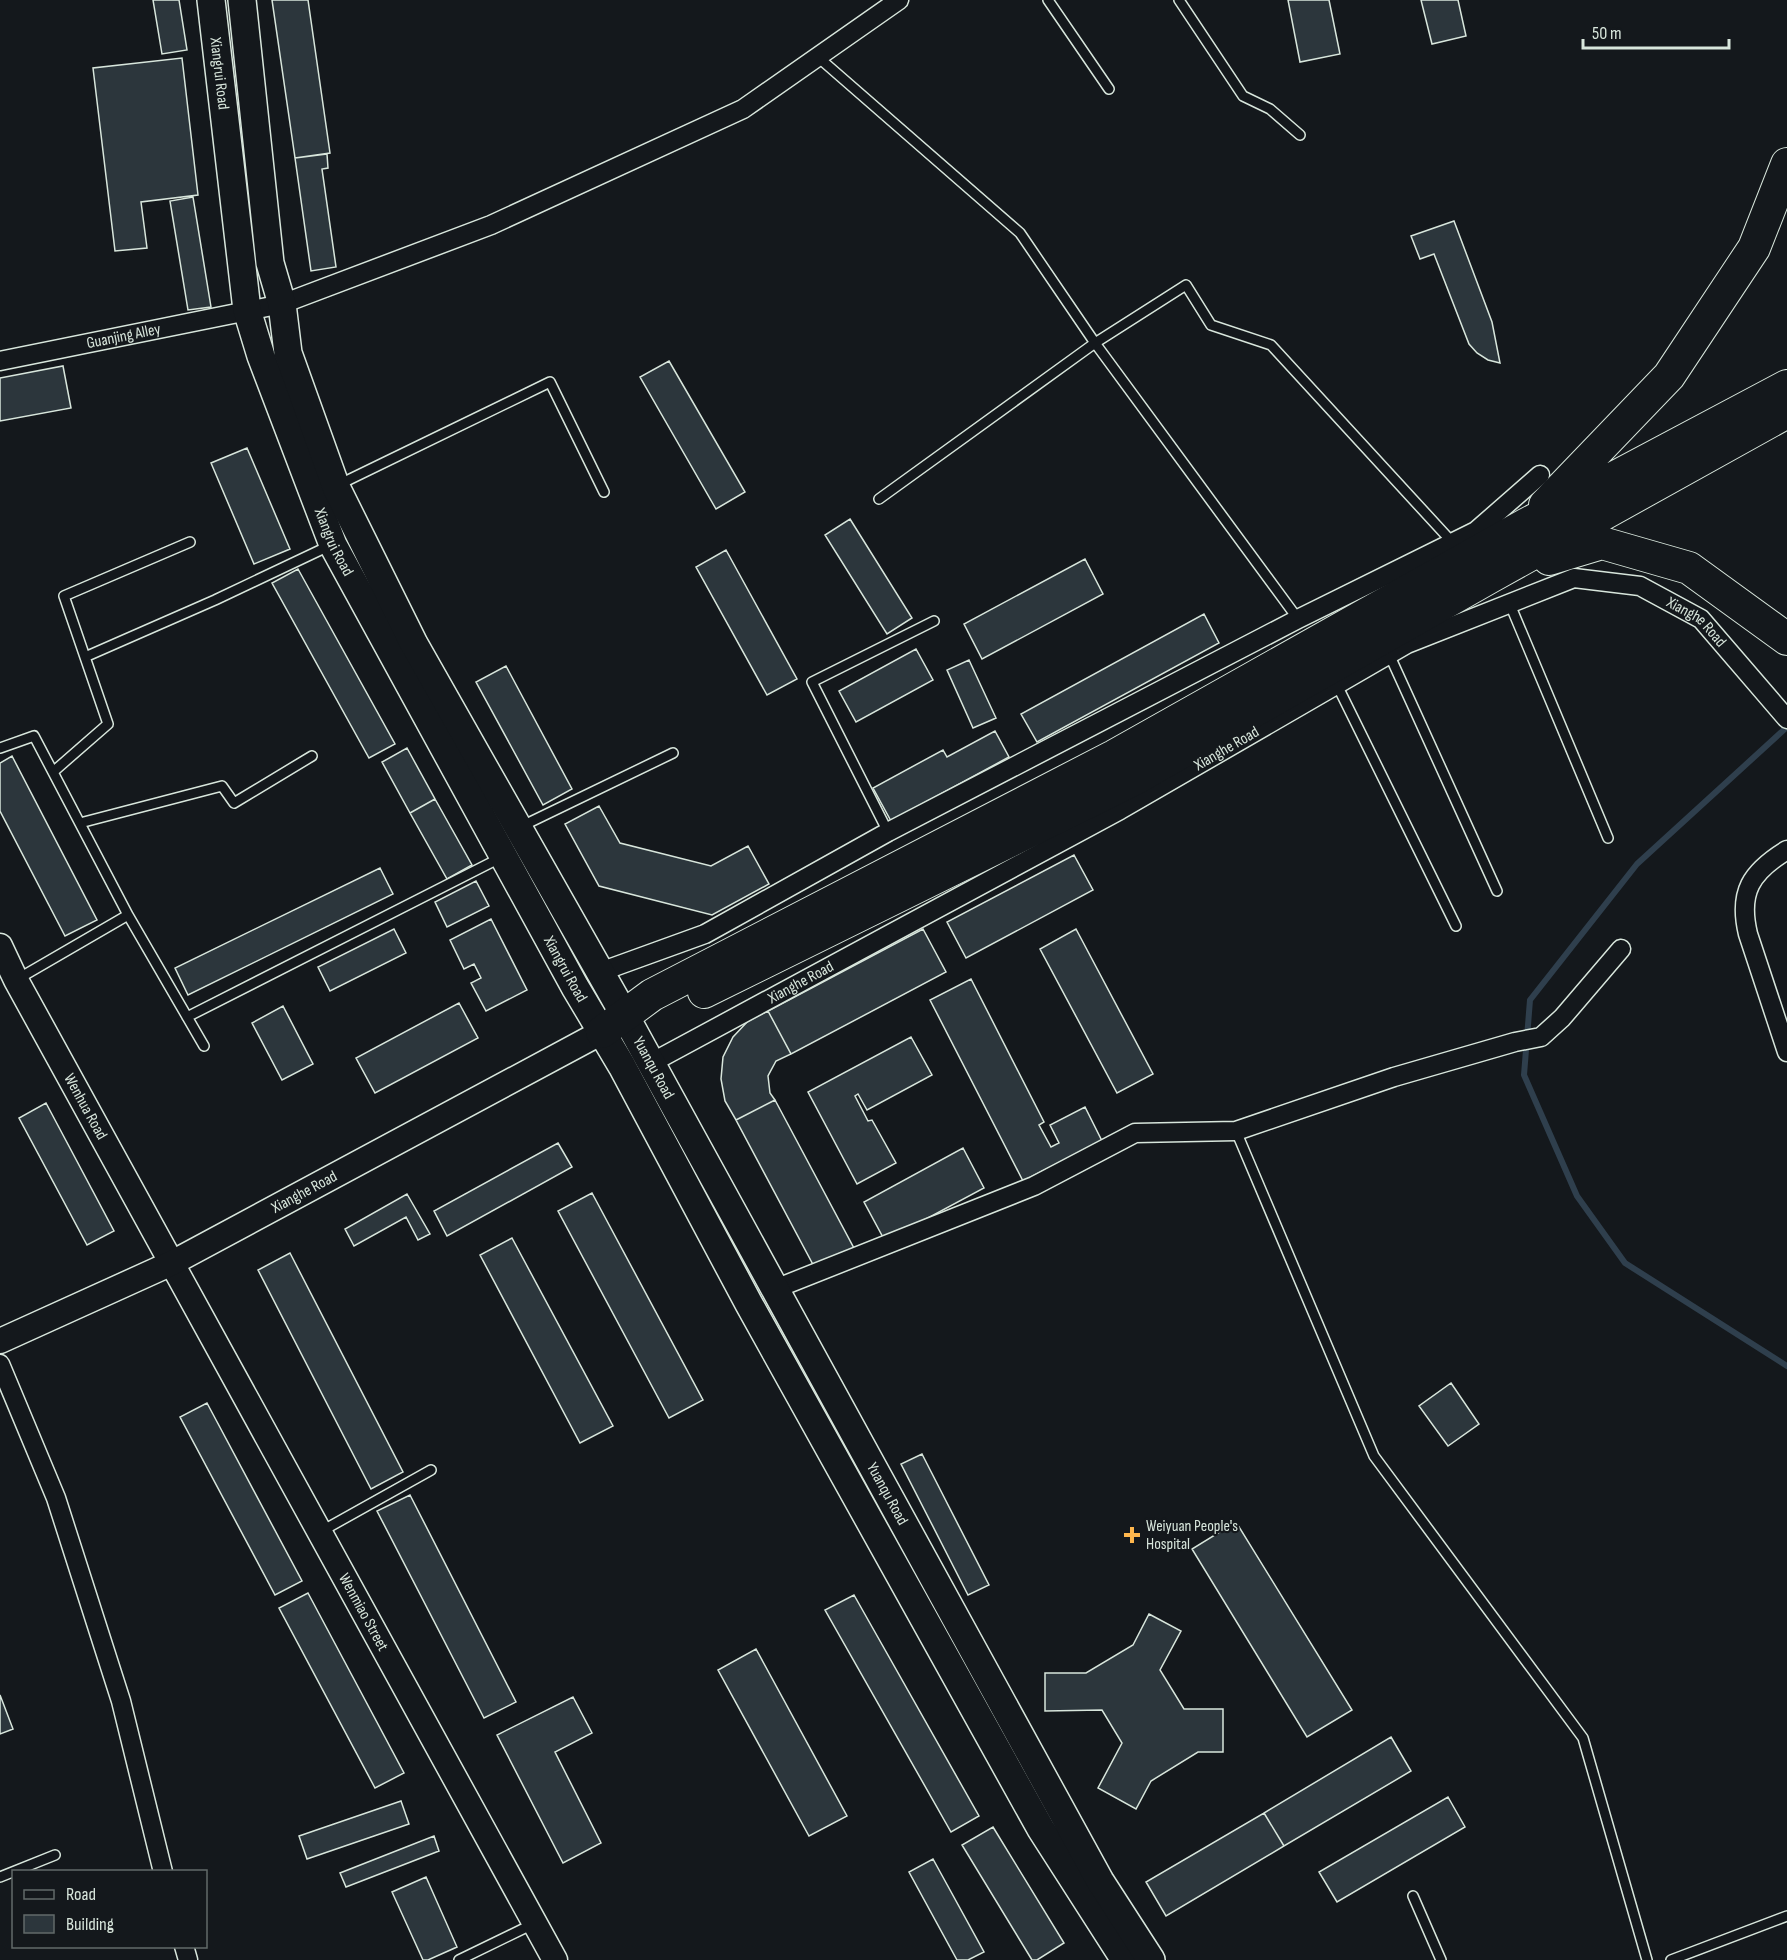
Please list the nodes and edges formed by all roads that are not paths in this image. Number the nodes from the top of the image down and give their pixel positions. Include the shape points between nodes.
1 (211, 0) edge
2 (242, 0) edge
3 (899, 0) edge
4 (1048, 0) edge
5 (1179, 0) edge
6 (818, 57) junction
7 (1109, 89) dead end
8 (1300, 135) dead end
9 (1787, 164) edge
10 (282, 304) junction
11 (247, 310) junction
12 (1095, 343) junction
13 (0, 361) edge
14 (1787, 386) edge
15 (1787, 412) edge
16 (1540, 475) dead end
17 (336, 486) junction
18 (604, 492) dead end
19 (879, 499) dead end
20 (1525, 525) junction
21 (190, 542) dead end
22 (1453, 543) junction
23 (333, 545) junction
24 (1490, 577) junction
25 (1509, 603) junction
26 (1298, 619) junction
27 (934, 621) dead end
28 (1787, 639) edge
29 (1389, 654) junction
30 (85, 657) junction
31 (1336, 685) junction
32 (1787, 719) edge
33 (0, 748) edge
34 (673, 753) dead end
35 (312, 756) dead end
36 (53, 772) junction
37 (80, 823) junction
38 (518, 828) junction
39 (888, 832) junction
40 (1608, 838) dead end
41 (1787, 850) edge
42 (505, 856) junction
43 (1497, 891) dead end
44 (128, 915) junction
45 (1456, 926) dead end
46 (0, 946) edge
47 (1621, 949) dead end
48 (600, 972) junction
49 (16, 980) junction
50 (187, 1017) junction
51 (615, 1028) junction
52 (204, 1046) dead end
53 (1787, 1052) edge
54 (651, 1063) junction
55 (1236, 1131) junction
56 (172, 1263) junction
57 (775, 1289) junction
58 (0, 1341) edge
59 (0, 1364) edge
60 (431, 1470) dead end
61 (320, 1532) junction
62 (55, 1855) dead end
63 (18, 1870) edge
64 (163, 1870) edge
65 (1413, 1896) dead end
66 (1787, 1917) edge
67 (535, 1923) junction
68 (459, 1960) edge
69 (555, 1960) edge
70 (1125, 1960) edge
71 (1151, 1960) edge
72 (1441, 1960) edge
73 (1647, 1960) edge
74 (1671, 1960) edge

1 - 11 main road, Xiangrui Road
2 - 10 main road, Xiangrui Road via 270,263
3 - 6 street, Guanjing Alley
4 - 7 lane
5 - 8 lane via 1243,96 1270,109
6 - 10 street, Guanjing Alley via 743,109 491,225
6 - 12 lane via 1020,233
9 - 20 highway via 1754,248 1669,376
10 - 11 street, Guanjing Alley
10 - 17 main road, Xiangrui Road via 288,353
11 - 13 street, Guanjing Alley
11 - 23 main road, Xiangrui Road
12 - 19 lane
12 - 22 lane via 1186,285 1211,325 1271,345
12 - 26 lane
14 - 20 highway
15 - 24 highway
16 - 22 street via 1476,531
17 - 18 lane via 550,382
17 - 38 main road, Xiangrui Road via 414,644
20 - 51 highway via 1114,756 652,995
21 - 30 lane via 64,596
22 - 26 street
23 - 30 lane
23 - 42 main road, Xiangrui Road
24 - 28 highway via 1602,543 1689,568
24 - 51 highway via 1133,780 663,1012
25 - 29 street, Xianghe Road
25 - 32 street, Xianghe Road via 1574,578 1640,586 1701,619
25 - 40 lane
26 - 39 street
27 - 39 lane via 812,682
29 - 31 street, Xianghe Road
29 - 43 lane
30 - 36 lane via 108,724
31 - 45 lane
31 - 54 street, Xianghe Road via 1120,810
33 - 36 lane via 34,736
34 - 38 lane
35 - 37 lane via 234,803 222,786
36 - 37 lane
37 - 44 lane
38 - 48 main road, Xiangrui Road
39 - 48 street via 705,934
41 - 53 street via 1764,865 1752,880 1745,897 1744,916
42 - 50 lane
42 - 51 main road, Xiangrui Road
44 - 49 lane
44 - 50 lane
46 - 49 main road, Wenhua Road
47 - 55 street via 1541,1037 1394,1077
48 - 51 main road, Xiangrui Road
49 - 56 main road, Wenhua Road
50 - 52 lane
51 - 54 main road, Yuanqu Road
51 - 56 main road, Xianghe Road
51 - 70 main road, Yuanqu Road via 622,1066 749,1304 1041,1829
54 - 57 main road, Yuanqu Road
55 - 57 street via 1135,1133 1034,1186
55 - 73 lane via 1374,1456 1583,1738
56 - 58 main road, Xianghe Road
56 - 61 main road, Wenmiao Street
57 - 71 main road, Yuanqu Road via 1100,1881
59 - 64 street via 56,1498 121,1701
60 - 61 lane
61 - 67 main road, Wenmiao Street
62 - 63 lane
65 - 72 lane
66 - 74 lane
67 - 68 lane
67 - 69 main road, Wenmiao Street

